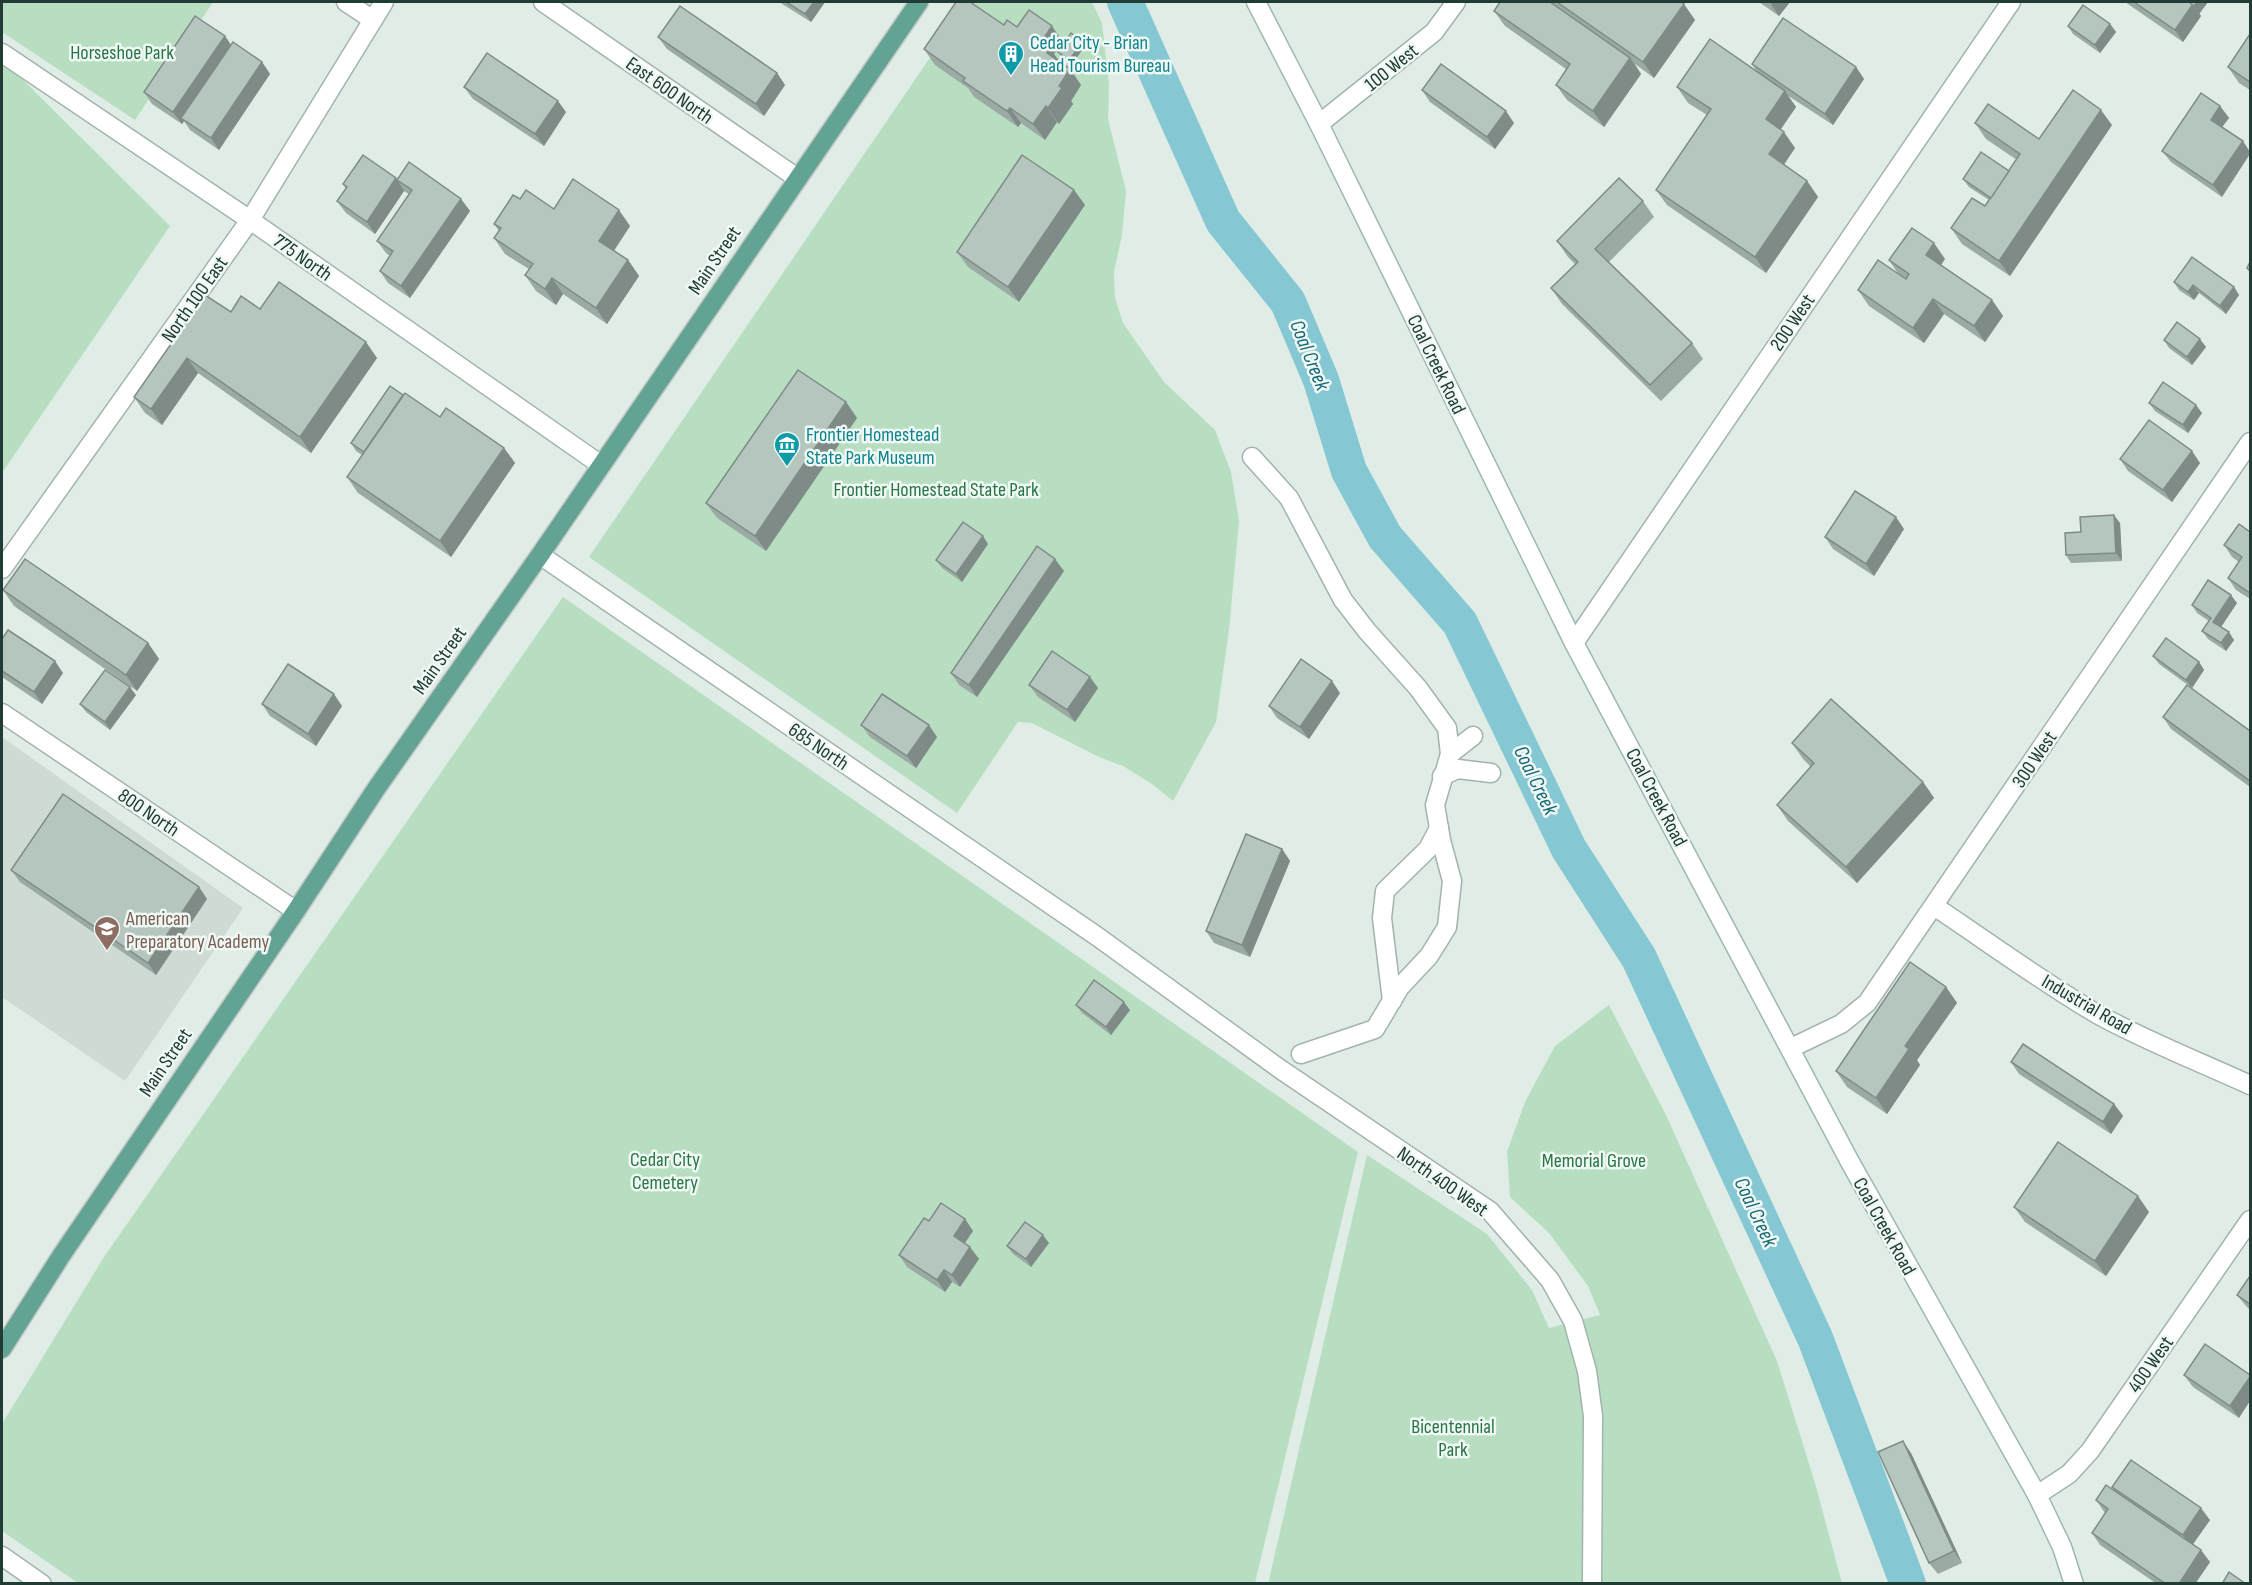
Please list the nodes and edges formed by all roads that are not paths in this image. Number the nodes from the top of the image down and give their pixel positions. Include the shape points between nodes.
1 (346, 2) edge
2 (384, 2) edge
3 (543, 2) edge
4 (919, 2) edge
5 (1256, 2) edge
6 (1456, 2) edge
7 (2011, 2) edge
8 (373, 20) junction
9 (2, 53) edge
10 (1319, 124) junction
11 (797, 178) junction
12 (250, 220) junction
13 (2250, 442) edge
14 (1252, 457) dead end
15 (601, 465) junction
16 (540, 555) junction
17 (2, 569) edge
18 (1574, 643) junction
19 (2, 713) edge
20 (1473, 736) dead end
21 (1450, 754) junction
22 (1491, 773) dead end
23 (1442, 776) junction
24 (1439, 828) junction
25 (1934, 906) junction
26 (296, 911) junction
27 (1098, 937) joint
28 (1392, 1000) junction
29 (1791, 1048) junction
30 (1301, 1054) dead end
31 (2250, 1085) edge
32 (2250, 1220) edge
33 (2, 1349) edge
34 (2037, 1495) junction
35 (2, 1556) edge
36 (42, 1584) edge
37 (1592, 1584) edge
38 (2074, 1584) edge

1 - 8 street
2 - 8 street, North 100 East
3 - 11 street, East 600 North
4 - 11 main road, Main Street
5 - 10 street, Coal Creek Road
6 - 10 street, 100 West via 1434,32
7 - 18 street, 200 West
8 - 12 street, North 100 East
9 - 12 street, 775 North
10 - 18 street, Coal Creek Road
11 - 15 main road, Main Street
12 - 15 street, 775 North
12 - 17 street, North 100 East
13 - 25 street, 300 West
14 - 21 street via 1288,498 1343,600 1448,728
15 - 16 main road, Main Street
16 - 26 main road, Main Street
16 - 27 street, 685 North
18 - 29 street, Coal Creek Road
19 - 26 street, 800 North
20 - 21 street
21 - 23 street
22 - 23 street via 1458,769
23 - 24 street via 1435,805
24 - 28 street via 1452,881 1447,927 1429,956
24 - 28 street via 1428,849 1385,891 1382,918
25 - 29 street, 300 West via 1867,1003 1841,1024
25 - 31 street, Industrial Road via 2098,1014
26 - 33 main road, Main Street
27 - 37 street, North 400 West via 1280,1069 1490,1211 1550,1280 1572,1321 1587,1371 1593,1416
28 - 30 street via 1375,1029
29 - 34 street, Coal Creek Road via 1850,1162
32 - 34 street, 400 West via 2090,1451 2069,1474
34 - 38 street, Coal Creek Road via 2062,1546
35 - 36 street

